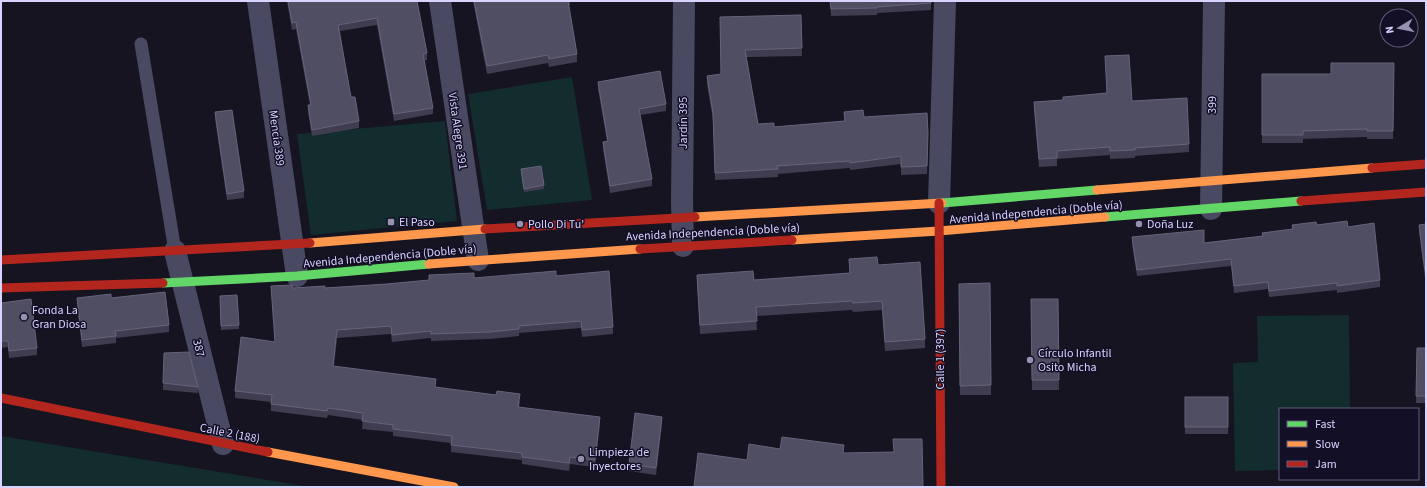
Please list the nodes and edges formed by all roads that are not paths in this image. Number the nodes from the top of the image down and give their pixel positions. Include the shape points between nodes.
1 (258, 1) edge
2 (440, 1) edge
3 (684, 1) edge
4 (946, 1) edge
5 (1214, 1) edge
6 (141, 44) dead end
7 (1426, 164) edge
8 (1211, 182) junction
9 (1426, 192) edge
10 (939, 203) junction
11 (1211, 210) junction
12 (682, 219) junction
13 (473, 230) junction
14 (939, 232) junction
15 (292, 244) junction
16 (683, 246) junction
17 (175, 251) junction
18 (1, 260) edge
19 (478, 260) junction
20 (297, 276) junction
21 (183, 282) junction
22 (1, 288) edge
23 (1, 398) edge
24 (223, 444) junction
25 (454, 487) edge
26 (941, 487) edge

1 - 15 street, Mencía 389
2 - 13 street, Vista Alegre 391
3 - 12 street, Jardín 395
4 - 10 street
5 - 8 street, 399
6 - 17 lane
7 - 8 main road, Avenida Independencia (Doble vía)
8 - 10 main road, Avenida Independencia (Doble vía)
8 - 11 street, 399
9 - 11 main road, Avenida Independencia (Doble vía)
10 - 12 main road, Avenida Independencia (Doble vía)
10 - 14 main road, Calle 1 (397)
11 - 14 main road, Avenida Independencia (Doble vía)
12 - 13 main road, Avenida Independencia (Doble vía)
12 - 16 street, Jardín 395
13 - 15 main road, Avenida Independencia (Doble vía)
13 - 19 street, Vista Alegre 391
14 - 16 main road, Avenida Independencia (Doble vía)
14 - 26 main road, Calle 1 (397)
15 - 17 main road, Avenida Independencia (Doble vía)
15 - 20 street, Mencía 389
16 - 19 main road, Avenida Independencia (Doble vía)
17 - 18 main road, Avenida Independencia (Doble vía)
17 - 21 street, 387
19 - 20 main road, Avenida Independencia (Doble vía)
20 - 21 main road, Avenida Independencia (Doble vía)
21 - 22 main road, Avenida Independencia (Doble vía)
21 - 24 street, 387
23 - 24 main road, Calle 2 (188)
24 - 25 main road, Calle 2 (188)

